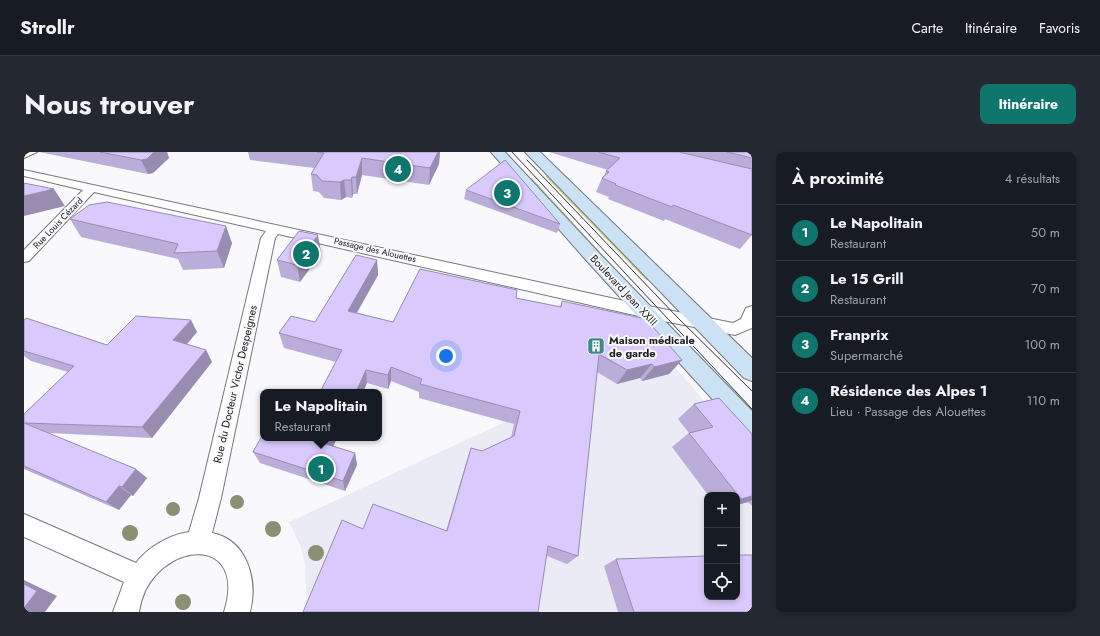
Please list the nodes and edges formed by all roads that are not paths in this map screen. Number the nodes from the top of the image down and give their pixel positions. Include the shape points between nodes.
1 (34, 152) edge
2 (498, 152) edge
3 (532, 152) edge
4 (24, 156) edge
5 (24, 173) edge
6 (91, 188) junction
7 (276, 228) junction
8 (24, 258) edge
9 (643, 311) junction
10 (750, 320) edge
11 (702, 322) junction
12 (752, 372) edge
13 (752, 427) edge
14 (24, 524) edge
15 (198, 542) junction
16 (140, 577) junction
17 (126, 612) edge
18 (237, 612) edge

1 - 4 lane
2 - 9 main road, Boulevard Jean XXIII
3 - 11 main road
5 - 6 street, Passage des Alouettes
6 - 7 street, Passage des Alouettes
6 - 8 street, Rue Louis Cézard
7 - 9 street, Passage des Alouettes
7 - 15 street, Rue du Docteur Victor Despeignes via 268,238
9 - 11 street, Passage des Alouettes
9 - 13 main road, Boulevard Jean XXIII
10 - 11 street, Passage des Alouettes via 735,329
11 - 12 main road
14 - 16 street
15 - 16 street via 183,544 167,552 152,563
15 - 18 street via 211,543 223,548 232,557 240,572 242,590
16 - 17 street via 129,598

